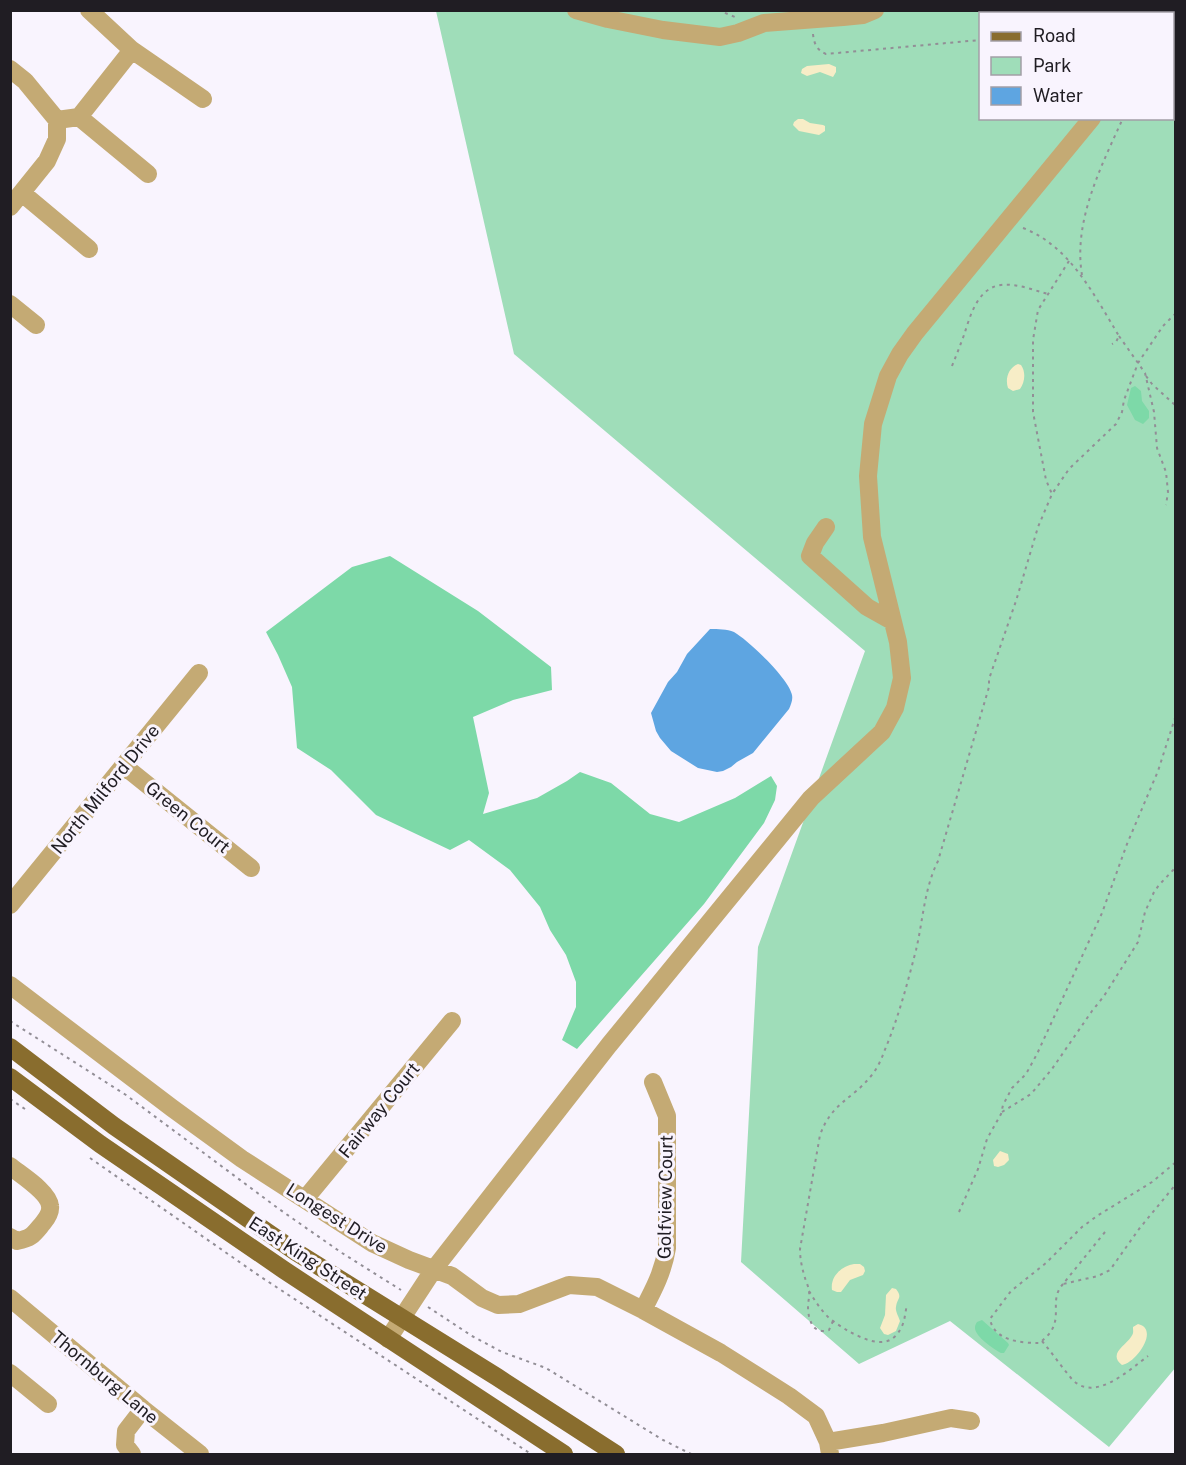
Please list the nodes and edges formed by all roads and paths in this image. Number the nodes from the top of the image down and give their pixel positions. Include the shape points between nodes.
1 (90, 10) edge
2 (576, 10) edge
3 (875, 10) edge
4 (817, 20) junction
5 (979, 40) edge
6 (132, 51) junction
7 (10, 69) edge
8 (203, 99) dead end
9 (79, 117) junction
10 (57, 120) junction
11 (1090, 120) edge
12 (1122, 120) edge
13 (148, 174) dead end
14 (16, 200) edge
15 (1006, 222) junction
16 (89, 249) dead end
17 (1069, 261) junction
18 (1083, 278) junction
19 (1048, 294) junction
20 (10, 304) edge
21 (1176, 313) edge
22 (36, 325) dead end
23 (1119, 336) junction
24 (1124, 344) junction
25 (1138, 363) junction
26 (952, 366) dead end
27 (1144, 373) junction
28 (1176, 406) edge
29 (1052, 494) junction
30 (1166, 505) dead end
31 (826, 527) dead end
32 (892, 621) junction
33 (199, 673) dead end
34 (1176, 715) edge
35 (124, 766) junction
36 (1176, 867) edge
37 (251, 868) dead end
38 (10, 905) edge
39 (10, 985) edge
40 (452, 1021) dead end
41 (10, 1047) edge
42 (10, 1077) edge
43 (653, 1082) dead end
44 (1001, 1113) junction
45 (1176, 1162) edge
46 (10, 1166) edge
47 (1176, 1184) edge
48 (305, 1199) junction
49 (959, 1212) dead end
50 (1106, 1232) dead end
51 (13, 1242) edge
52 (434, 1269) junction
53 (1064, 1284) junction
54 (809, 1291) junction
55 (907, 1305) dead end
56 (14, 1309) edge
57 (643, 1310) junction
58 (402, 1318) junction
59 (833, 1322) junction
60 (388, 1339) junction
61 (1042, 1341) junction
62 (1148, 1356) dead end
63 (10, 1373) edge
64 (48, 1404) dead end
65 (143, 1409) junction
66 (971, 1421) dead end
67 (829, 1448) edge
68 (132, 1455) edge
69 (200, 1455) edge
70 (564, 1455) edge
71 (616, 1455) edge

1 - 6 street
2 - 4 street via 663,30 720,37 764,23
3 - 4 street
4 - 5 path via 815,44 826,54
6 - 8 street
6 - 9 street
7 - 10 street via 26,81
9 - 10 street
9 - 13 street
10 - 14 street via 57,139 47,161
11 - 15 street
12 - 18 path via 1086,211 1081,240
14 - 16 street
15 - 17 path via 1041,236
15 - 32 street via 900,354 888,376 873,424 868,476 872,537
17 - 18 path
17 - 19 path
18 - 23 path
19 - 26 path via 1000,285 980,297
19 - 29 path via 1038,310 1034,329 1033,406
20 - 22 street
21 - 25 path
23 - 24 path
23 - 24 path via 1114,343
24 - 25 path
25 - 27 path
25 - 29 path via 1116,424 1069,469
27 - 28 path
27 - 30 path via 1154,412 1157,448 1166,472
29 - 54 path via 989,680 929,881 916,950 892,1032 874,1073 832,1112 820,1135 800,1249
31 - 32 street via 810,556 867,607
32 - 52 street via 902,678 895,708 882,732 811,798
33 - 35 street, North Milford Drive
34 - 44 path via 1102,913 1037,1054 1012,1088
35 - 37 street, Green Court
35 - 38 street, North Milford Drive
36 - 44 path via 1154,892 1138,942 1104,996 1031,1094
39 - 48 street, Longest Drive via 233,1153
40 - 48 street, Fairway Court
41 - 58 main road, East King Street via 114,1126 286,1245
42 - 60 main road, East King Street via 100,1144
43 - 57 street, Golfview Court via 667,1116 667,1248 661,1275
44 - 49 path
45 - 61 path via 1082,1227 1011,1291 990,1319 994,1329 1005,1338 1029,1343
46 - 51 street via 44,1194 51,1208 30,1238
47 - 53 path via 1107,1273
48 - 52 street, Longest Drive via 372,1243
50 - 53 path
52 - 57 street, Longest Drive via 498,1305 519,1304 569,1285 590,1285
52 - 58 street
53 - 61 path via 1057,1294 1054,1326
54 - 59 path
54 - 59 path via 808,1307 815,1329 830,1330
55 - 59 path via 897,1333 882,1343 867,1340
56 - 65 street, Thornburg Lane
57 - 67 street, Longest Drive via 721,1353 816,1416
58 - 60 street
58 - 71 main road, East King Street
60 - 70 main road, East King Street
61 - 62 path via 1071,1379 1086,1388 1111,1382
63 - 64 street
65 - 68 street via 126,1431 125,1445
65 - 69 street, Thornburg Lane
66 - 67 street via 951,1418

